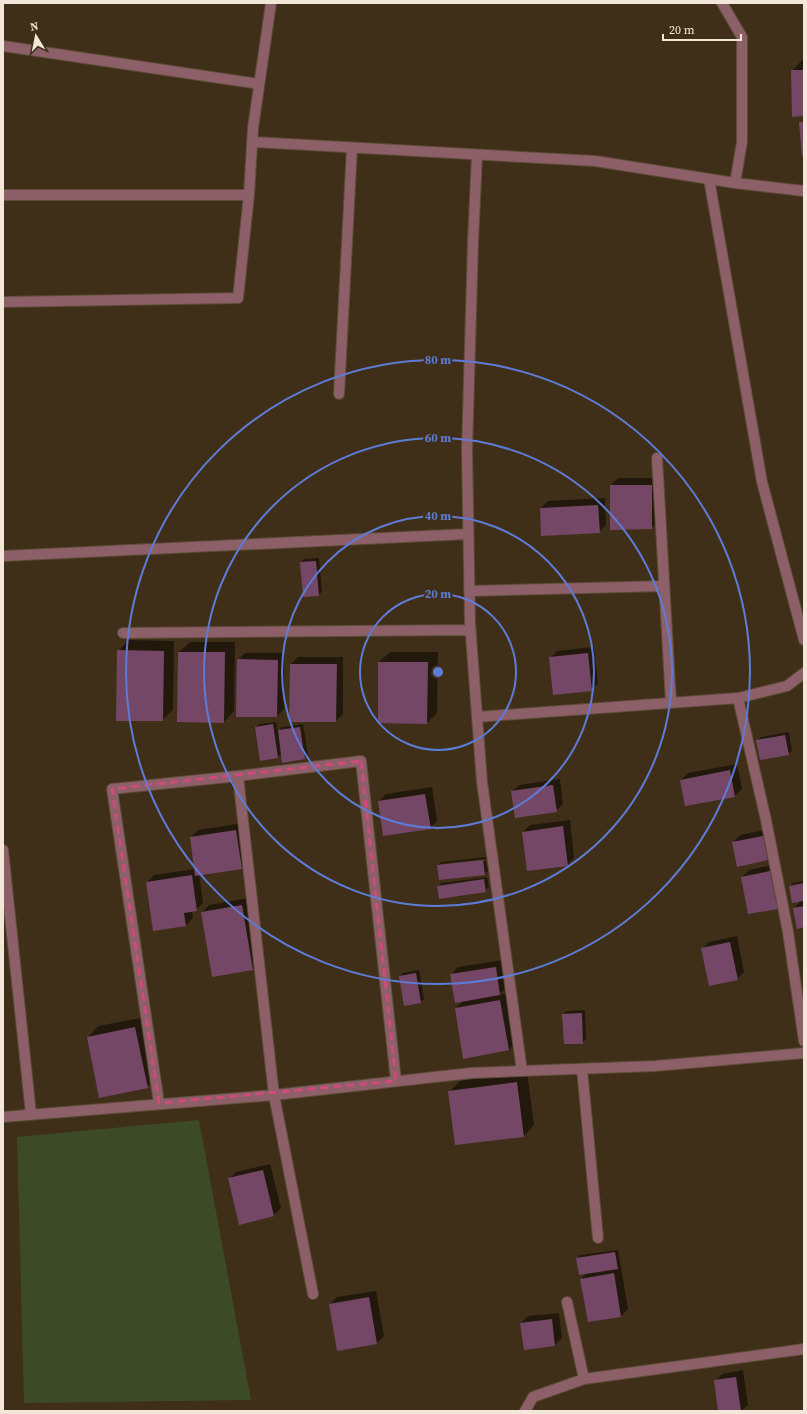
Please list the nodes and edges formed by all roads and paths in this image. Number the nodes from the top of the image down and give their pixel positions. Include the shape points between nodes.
1 (270, 3) edge
2 (722, 3) edge
3 (3, 46) edge
4 (259, 84) junction
5 (252, 142) junction
6 (352, 148) junction
7 (477, 155) junction
8 (709, 179) junction
9 (735, 183) junction
10 (804, 192) edge
11 (3, 195) edge
12 (249, 195) junction
13 (3, 302) edge
14 (339, 394) dead end
15 (657, 458) dead end
16 (468, 534) junction
17 (3, 556) edge
18 (664, 586) junction
19 (469, 591) junction
20 (470, 630) junction
21 (123, 633) dead end
22 (804, 640) edge
23 (804, 673) edge
24 (738, 698) junction
25 (671, 703) junction
26 (477, 717) junction
27 (238, 776) junction
28 (3, 850) edge
29 (804, 1041) edge
30 (804, 1053) edge
31 (582, 1069) junction
32 (522, 1071) junction
33 (396, 1081) junction
34 (274, 1095) junction
35 (159, 1104) junction
36 (31, 1114) junction
37 (3, 1116) edge
38 (598, 1238) dead end
39 (314, 1294) dead end
40 (567, 1302) dead end
41 (804, 1350) edge
42 (584, 1379) junction
43 (525, 1411) edge

1 - 4 street
2 - 9 street via 742,36 742,142
3 - 4 street
4 - 5 street
5 - 6 street
5 - 12 street
6 - 7 street
6 - 14 street
7 - 8 street via 595,161
7 - 16 street via 467,451
8 - 9 street
8 - 22 street via 762,482
9 - 10 street
11 - 12 street
12 - 13 street via 238,298
15 - 18 street
16 - 17 street
16 - 19 street
18 - 19 street
18 - 25 street
19 - 20 street
20 - 21 street
20 - 26 street
23 - 24 street via 787,686
24 - 25 street
24 - 29 street via 785,917
25 - 26 street
26 - 32 street via 482,782
27 - 33 street via 361,761
27 - 34 street
27 - 35 street via 112,789
28 - 36 street
30 - 31 street via 655,1066
31 - 32 street
31 - 38 street
32 - 33 street via 471,1073
33 - 34 street
34 - 35 street
34 - 39 street
35 - 36 street
36 - 37 street
40 - 42 street
41 - 42 street
42 - 43 street via 532,1397

